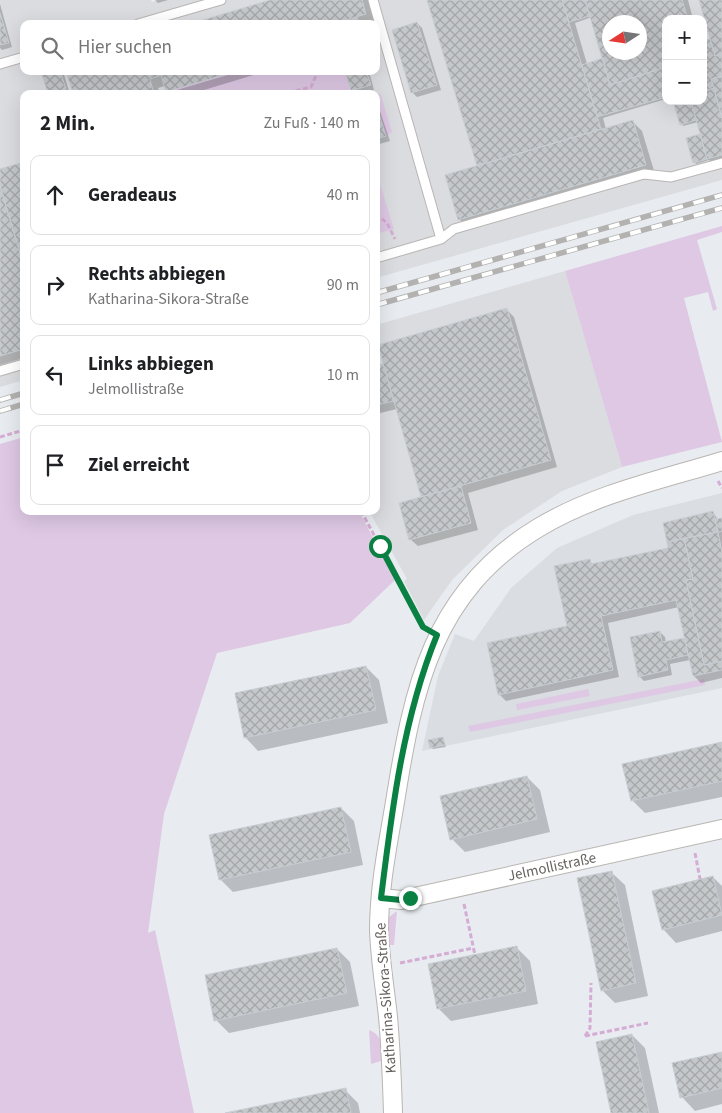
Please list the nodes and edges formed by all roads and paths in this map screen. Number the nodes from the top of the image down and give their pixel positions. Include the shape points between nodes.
1 (221, 0) edge
2 (373, 0) edge
3 (152, 20) edge
4 (379, 20) edge
5 (380, 25) edge
6 (20, 57) edge
7 (0, 64) edge
8 (316, 75) edge
9 (299, 90) edge
10 (722, 163) edge
11 (380, 217) edge
12 (441, 239) junction
13 (398, 251) junction
14 (380, 257) edge
15 (20, 365) edge
16 (0, 371) edge
17 (20, 431) edge
18 (0, 437) edge
19 (722, 461) edge
20 (364, 515) edge
21 (437, 635) junction
22 (722, 829) edge
23 (691, 836) junction
24 (700, 879) dead end
25 (461, 887) junction
26 (381, 898) junction
27 (473, 948) junction
28 (475, 955) dead end
29 (397, 964) dead end
30 (591, 983) dead end
31 (648, 1023) dead end
32 (393, 1113) edge

1 - 3 lane
2 - 4 lane
5 - 12 lane
6 - 7 lane
8 - 9 path via 311,87
10 - 12 lane via 671,177 644,174 454,229
11 - 13 path via 392,230
12 - 13 lane
13 - 14 lane
15 - 16 lane
17 - 18 path
19 - 21 street, Katharina-Sikora-Straße via 587,504 538,528 492,563 456,602
20 - 21 path via 423,627
21 - 26 street, Katharina-Sikora-Straße via 409,724
22 - 23 street, Jelmollistraße
23 - 24 path
23 - 25 street, Jelmollistraße
25 - 26 street, Jelmollistraße via 401,900
25 - 27 path
26 - 32 street, Katharina-Sikora-Straße via 381,967 388,1016
27 - 28 path
27 - 29 path
30 - 31 path via 590,1028 585,1036

